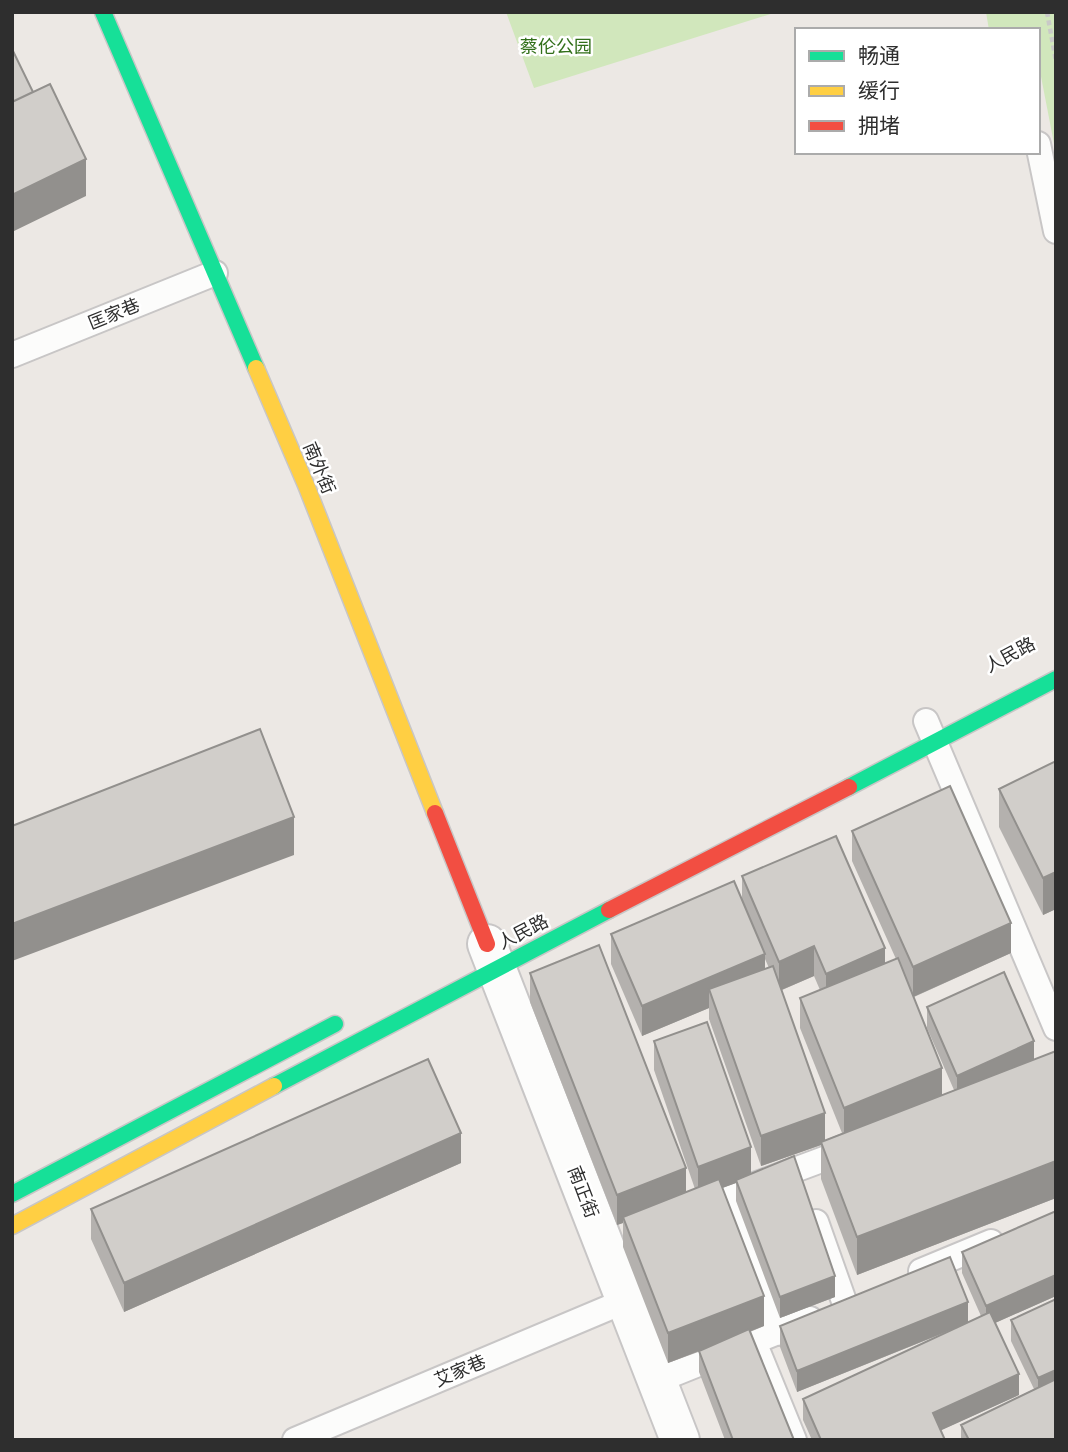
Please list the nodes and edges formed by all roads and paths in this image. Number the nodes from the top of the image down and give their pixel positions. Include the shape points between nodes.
1 (103, 12) edge
2 (1048, 12) edge
3 (1056, 61) edge
4 (1040, 154) edge
5 (1056, 231) edge
6 (215, 273) junction
7 (12, 355) edge
8 (1056, 679) edge
9 (928, 727) junction
10 (490, 950) junction
11 (353, 1014) dead end
12 (1056, 1028) edge
13 (875, 1141) edge
14 (797, 1169) junction
15 (12, 1194) edge
16 (726, 1195) junction
17 (675, 1215) edge
18 (12, 1226) edge
19 (1006, 1235) edge
20 (895, 1283) edge
21 (870, 1293) edge
22 (625, 1301) junction
23 (845, 1304) junction
24 (777, 1333) junction
25 (754, 1342) junction
26 (656, 1381) junction
27 (295, 1440) edge
28 (680, 1440) edge
29 (794, 1440) edge

1 - 6 street, 南外街
2 - 3 path
4 - 5 lane
6 - 7 lane, 匡家巷
6 - 10 street, 南外街 via 306,485
8 - 9 street, 人民路
9 - 10 street, 人民路
9 - 12 lane
10 - 18 street, 人民路
10 - 22 street, 南正街 via 613,1239
11 - 15 street
13 - 14 lane
14 - 16 lane
14 - 23 lane
16 - 17 lane
16 - 24 lane
19 - 20 lane
21 - 23 lane
22 - 26 street, 南正街
22 - 27 lane, 艾家巷
23 - 24 lane
24 - 25 lane
25 - 26 lane
25 - 29 lane
26 - 28 street, 南正街

